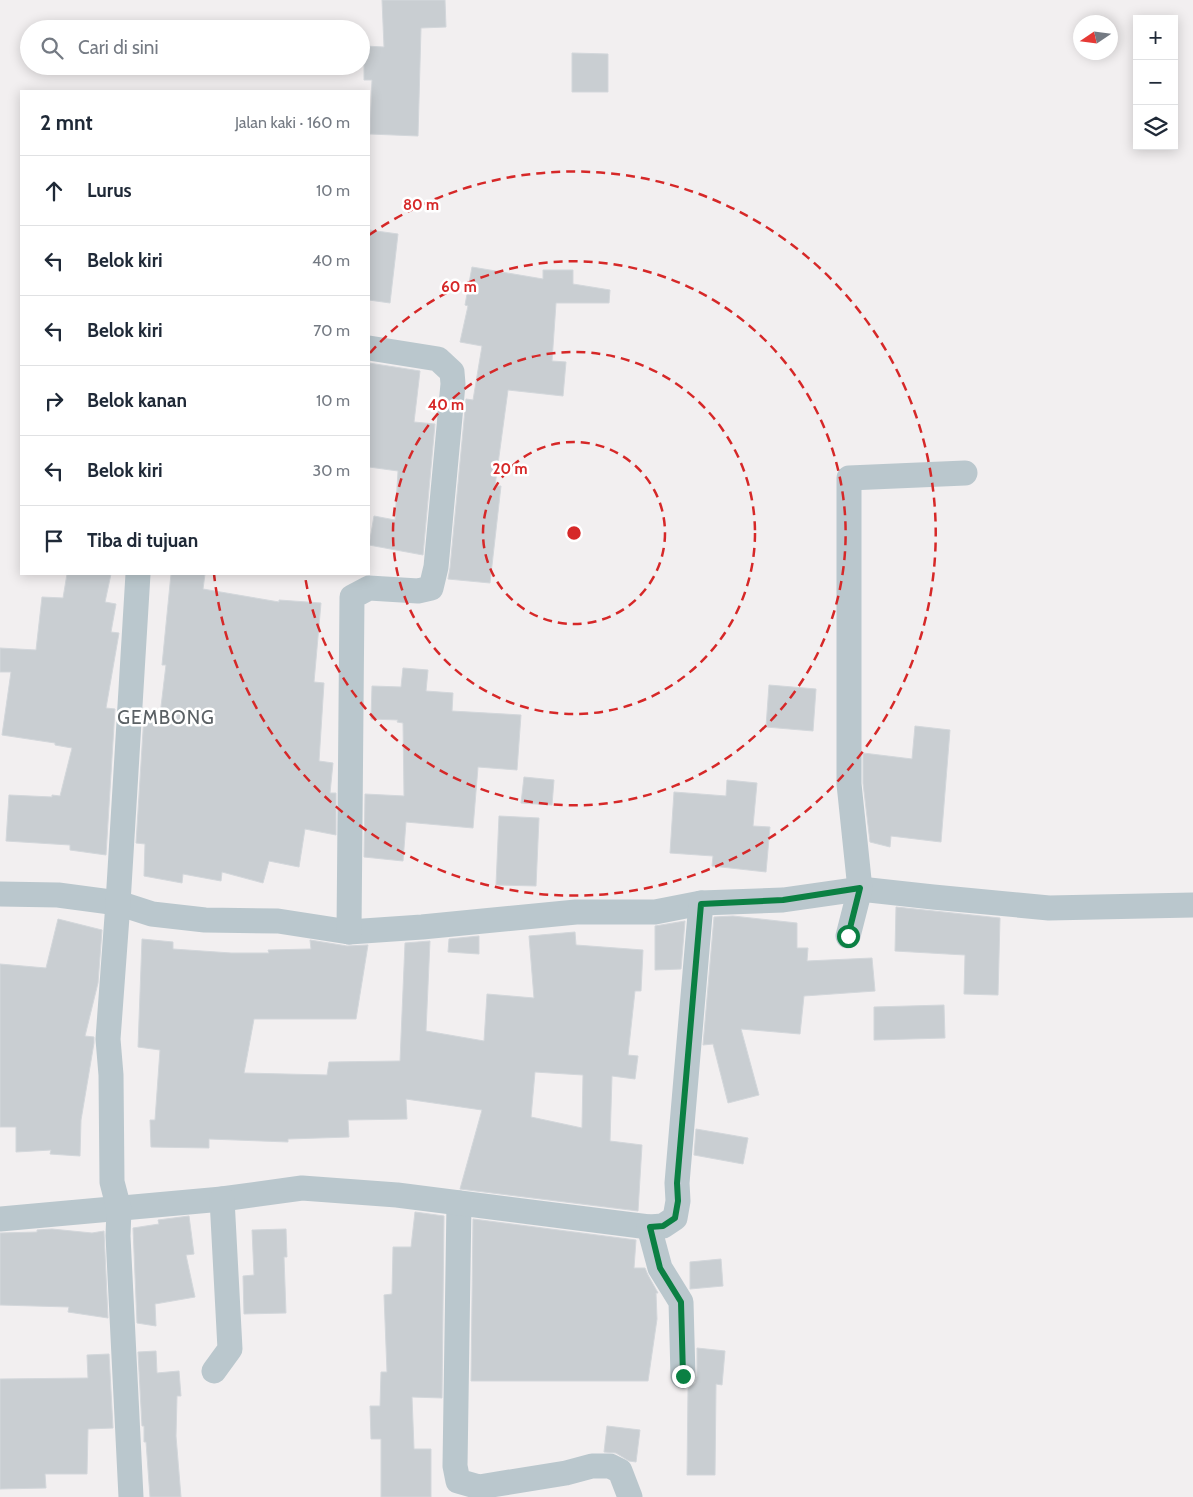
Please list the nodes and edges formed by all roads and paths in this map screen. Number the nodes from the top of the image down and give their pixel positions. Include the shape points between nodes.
1 (370, 348) edge
2 (965, 473) dead end
3 (138, 575) edge
4 (860, 888) junction
5 (0, 894) edge
6 (118, 903) junction
7 (701, 904) junction
8 (1193, 905) edge
9 (349, 932) junction
10 (848, 936) dead end
11 (222, 1199) junction
12 (460, 1203) junction
13 (119, 1209) junction
14 (0, 1219) edge
15 (650, 1227) junction
16 (214, 1371) dead end
17 (683, 1376) dead end
18 (131, 1497) edge
19 (630, 1497) edge

1 - 9 street via 438,359 452,372 453,384 436,567 431,588 418,591 369,588 352,597
2 - 4 street via 848,478 849,784
3 - 6 street
4 - 7 street via 783,900
4 - 8 street via 1048,908
4 - 10 street
5 - 6 street via 58,894
6 - 9 street via 152,914 205,920 278,921
6 - 13 street via 108,1039 112,1182
7 - 9 street via 655,912 576,912
7 - 15 street via 678,1201 675,1218 663,1226
11 - 12 street via 302,1188
11 - 13 street
11 - 16 street via 230,1349
12 - 15 street
12 - 19 street via 455,1466 458,1480 479,1487 592,1466 610,1466 620,1471
13 - 14 street
13 - 18 street
15 - 17 street via 660,1268 681,1302

